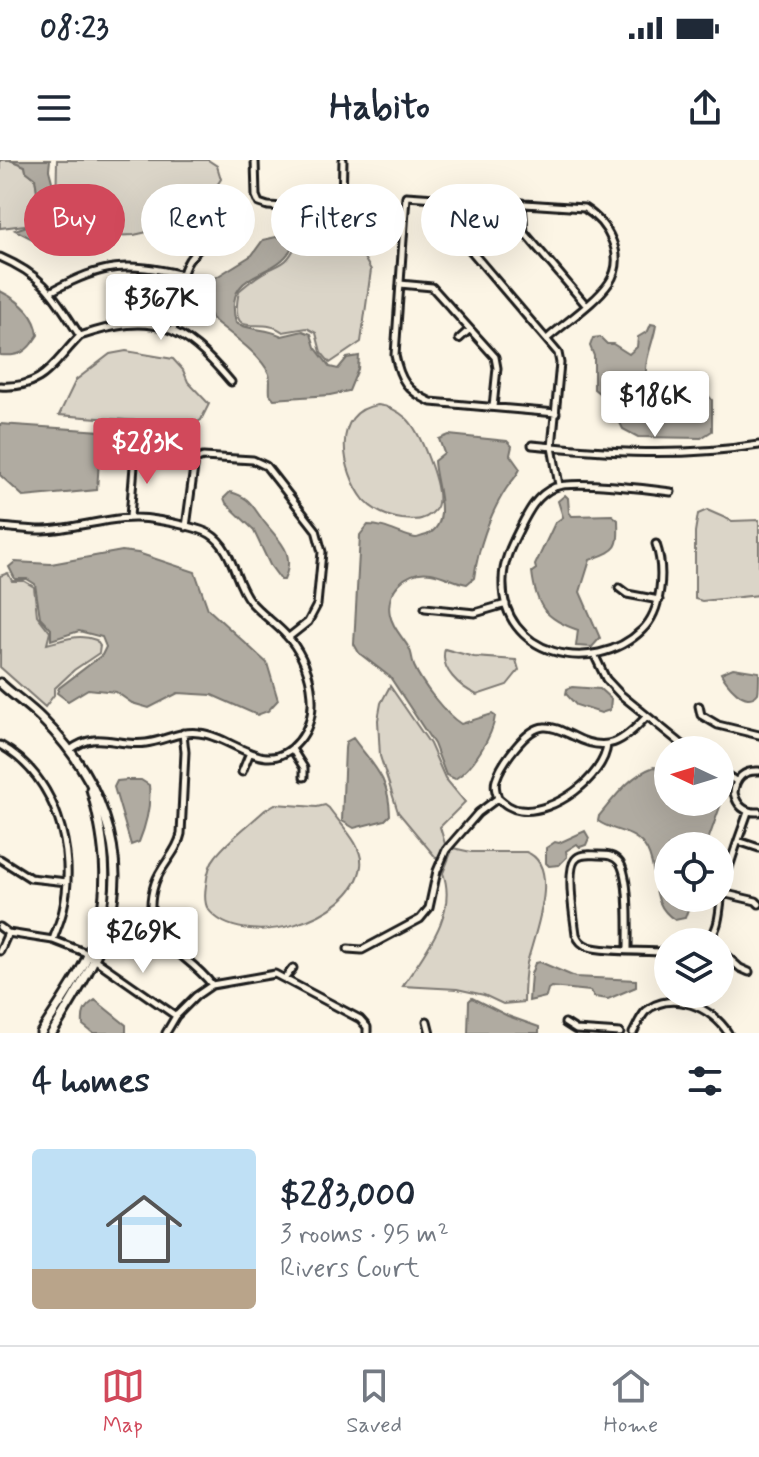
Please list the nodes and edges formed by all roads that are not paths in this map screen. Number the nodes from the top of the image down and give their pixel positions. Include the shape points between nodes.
1 (255, 160) edge
2 (343, 160) edge
3 (421, 197) edge
4 (527, 203) edge
5 (527, 236) edge
6 (194, 256) edge
7 (476, 256) edge
8 (0, 257) edge
9 (183, 275) junction
10 (400, 284) junction
11 (52, 291) junction
12 (586, 305) junction
13 (173, 330) junction
14 (469, 330) junction
15 (80, 336) junction
16 (548, 338) junction
17 (459, 339) dead end
18 (231, 382) dead end
19 (0, 386) edge
20 (493, 407) junction
21 (556, 413) junction
22 (532, 445) dead end
23 (759, 445) edge
24 (552, 447) junction
25 (135, 453) dead end
26 (559, 485) junction
27 (671, 492) dead end
28 (130, 517) junction
29 (0, 527) edge
30 (186, 527) junction
31 (656, 544) dead end
32 (619, 588) dead end
33 (659, 600) junction
34 (506, 604) junction
35 (425, 608) dead end
36 (289, 637) junction
37 (594, 654) junction
38 (0, 683) edge
39 (699, 706) dead end
40 (647, 716) junction
41 (183, 733) junction
42 (759, 735) edge
43 (672, 736) edge
44 (0, 745) edge
45 (607, 745) junction
46 (292, 749) junction
47 (70, 750) junction
48 (249, 755) junction
49 (759, 771) edge
50 (242, 772) dead end
51 (304, 777) dead end
52 (734, 779) edge
53 (737, 781) junction
54 (498, 798) junction
55 (748, 812) junction
56 (759, 812) edge
57 (738, 841) junction
58 (759, 848) edge
59 (734, 854) edge
60 (0, 859) edge
61 (67, 882) junction
62 (734, 896) edge
63 (759, 904) edge
64 (0, 927) edge
65 (8, 933) junction
66 (53, 940) junction
67 (348, 949) dead end
68 (628, 950) junction
69 (0, 951) edge
70 (654, 951) edge
71 (92, 957) junction
72 (734, 963) edge
73 (293, 968) dead end
74 (749, 972) dead end
75 (285, 978) junction
76 (212, 985) junction
77 (176, 1016) junction
78 (427, 1021) dead end
79 (565, 1023) dead end
80 (41, 1033) edge
81 (52, 1033) edge
82 (166, 1033) edge
83 (367, 1033) edge
84 (430, 1033) edge
85 (620, 1033) edge
86 (633, 1033) edge
87 (728, 1033) edge

1 - 2 street via 259,203 334,210 342,201
3 - 10 street via 406,196
4 - 12 street via 584,208 614,240 610,282
5 - 12 street
6 - 9 street
7 - 16 street
8 - 11 street
9 - 11 street via 111,267
9 - 13 street
10 - 14 street via 432,287
10 - 20 street via 395,355 404,385 431,402
11 - 15 street
12 - 16 street
13 - 15 street via 121,323
13 - 18 street via 196,345
14 - 17 street
14 - 20 street via 495,357
15 - 19 street via 38,380
16 - 21 street via 560,363
20 - 21 street
21 - 24 street
22 - 24 street
23 - 24 street via 662,453
24 - 26 street
25 - 28 street
26 - 27 street
26 - 34 street via 530,508 511,546 502,582
28 - 29 street via 43,530
28 - 30 street
30 - 36 street via 210,534 225,549 249,601
30 - 36 street via 195,460 253,460 266,466 316,530 322,552 317,605 308,622
31 - 33 street
32 - 33 street
33 - 37 street via 651,621 638,634
34 - 35 street via 475,613
34 - 37 street via 530,641 562,655
36 - 46 street via 309,679 312,707 309,726
37 - 40 street via 606,679
38 - 47 street
39 - 42 street via 701,715 718,725
40 - 43 street
40 - 45 street via 621,741
41 - 47 street via 137,744 92,738
41 - 48 street via 211,735
41 - 76 street via 181,834 157,878 151,907 166,945
44 - 61 street via 27,765 48,795 64,837
45 - 54 street via 603,763 588,781 561,800 521,810
45 - 54 street via 590,744 551,727 536,728 524,736 496,780
46 - 48 street via 276,756
46 - 51 street
47 - 71 street via 108,819 114,864 107,928
48 - 50 street
49 - 53 street
52 - 53 street
53 - 55 street via 735,799
54 - 67 street via 446,850 429,908 420,919 362,950
55 - 56 street
55 - 57 street
57 - 58 street
57 - 59 street
60 - 61 street via 30,878
61 - 66 street
62 - 63 street
64 - 65 street
65 - 66 street
65 - 69 street
66 - 71 street
68 - 68 street via 588,947 579,941 571,869 576,858 610,855 619,861
68 - 70 street
71 - 77 street
71 - 80 street
71 - 81 street
72 - 74 street
73 - 75 street
75 - 76 street via 275,974
75 - 83 street via 360,1019
76 - 77 street
77 - 82 street
78 - 84 street
79 - 85 street via 576,1030
86 - 87 street via 644,1012 672,1003 699,1006

